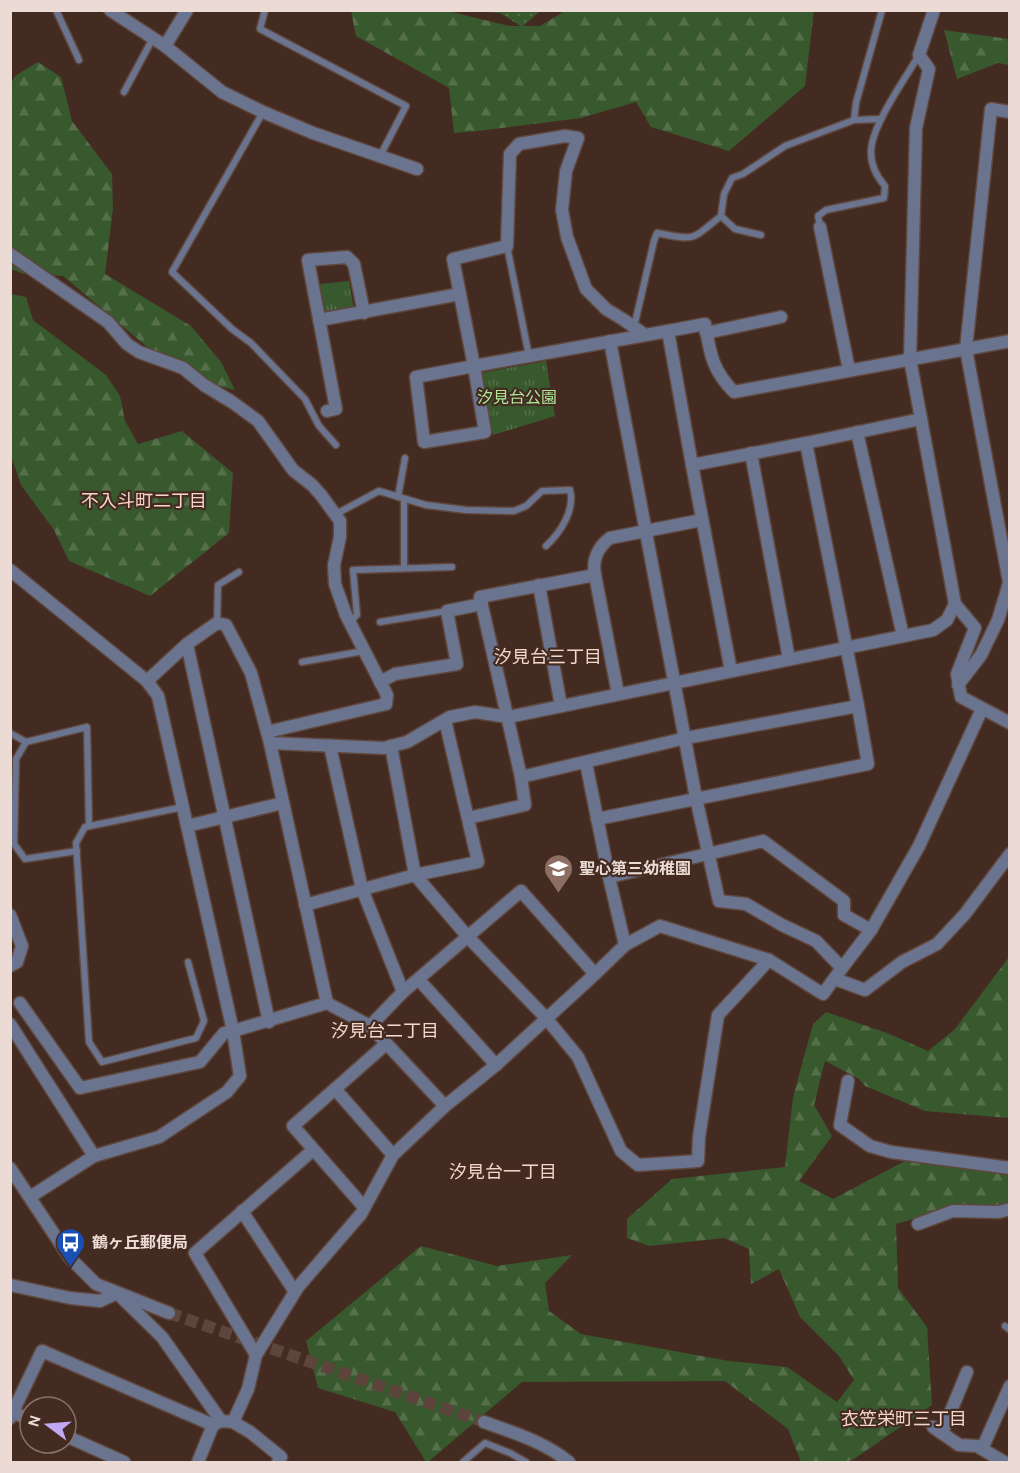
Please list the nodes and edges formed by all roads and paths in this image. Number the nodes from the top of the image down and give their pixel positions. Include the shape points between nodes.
1 (56, 10) edge
2 (110, 10) edge
3 (187, 10) edge
4 (265, 10) edge
5 (882, 10) edge
6 (934, 10) edge
7 (153, 38) junction
8 (165, 46) junction
9 (919, 55) junction
10 (79, 60) dead end
11 (124, 93) dead end
12 (263, 112) junction
13 (1010, 112) edge
14 (880, 119) junction
15 (854, 120) junction
16 (379, 156) junction
17 (417, 169) dead end
18 (721, 216) junction
19 (820, 227) joint
20 (761, 234) dead end
21 (507, 246) junction
22 (10, 254) edge
23 (460, 294) junction
24 (364, 313) junction
25 (781, 317) dead end
26 (319, 320) junction
27 (634, 327) junction
28 (668, 331) junction
29 (706, 333) junction
30 (645, 335) junction
31 (610, 341) junction
32 (1010, 341) edge
33 (966, 349) junction
34 (529, 356) junction
35 (910, 359) junction
36 (474, 366) junction
37 (849, 370) junction
38 (327, 411) dead end
39 (921, 419) junction
40 (857, 432) junction
41 (806, 443) junction
42 (336, 445) dead end
43 (751, 453) junction
44 (405, 458) dead end
45 (692, 465) junction
46 (401, 498) junction
47 (335, 515) junction
48 (702, 520) junction
49 (646, 530) junction
50 (546, 546) dead end
51 (452, 567) dead end
52 (404, 568) junction
53 (239, 572) dead end
54 (11, 573) edge
55 (595, 575) junction
56 (1009, 581) edge
57 (539, 585) junction
58 (482, 603) junction
59 (955, 604) junction
60 (447, 611) junction
61 (350, 622) junction
62 (380, 622) dead end
63 (216, 623) junction
64 (903, 636) junction
65 (187, 644) junction
66 (846, 648) junction
67 (364, 651) junction
68 (789, 659) junction
69 (302, 662) dead end
70 (731, 671) junction
71 (147, 681) junction
72 (380, 682) junction
73 (675, 682) junction
74 (958, 685) junction
75 (618, 694) junction
76 (561, 706) junction
77 (858, 706) junction
78 (982, 709) junction
79 (508, 717) junction
80 (445, 720) junction
81 (1010, 723) edge
82 (10, 733) edge
83 (268, 737) junction
84 (686, 738) junction
85 (26, 742) junction
86 (330, 746) junction
87 (391, 746) junction
88 (586, 763) junction
89 (521, 777) junction
90 (696, 798) junction
91 (283, 803) junction
92 (183, 807) junction
93 (223, 817) junction
94 (468, 818) junction
95 (597, 819) junction
96 (89, 826) junction
97 (187, 826) junction
98 (77, 851) junction
99 (709, 854) junction
100 (1010, 854) edge
101 (415, 875) junction
102 (609, 877) junction
103 (362, 889) junction
104 (305, 905) junction
105 (10, 915) edge
106 (871, 930) junction
107 (468, 937) junction
108 (625, 945) junction
109 (769, 960) junction
110 (188, 962) dead end
111 (10, 966) edge
112 (842, 968) junction
113 (595, 974) junction
114 (835, 979) junction
115 (418, 980) junction
116 (403, 992) junction
117 (20, 1003) dead end
118 (327, 1003) junction
119 (546, 1018) junction
120 (269, 1022) junction
121 (10, 1024) edge
122 (370, 1026) junction
123 (233, 1031) junction
124 (387, 1044) junction
125 (496, 1065) junction
126 (848, 1081) dead end
127 (335, 1089) junction
128 (445, 1106) junction
129 (313, 1150) junction
130 (393, 1155) junction
131 (94, 1156) junction
132 (10, 1168) edge
133 (1010, 1168) edge
134 (30, 1197) junction
135 (364, 1207) junction
136 (1010, 1209) edge
137 (242, 1211) junction
138 (918, 1224) dead end
139 (10, 1285) edge
140 (295, 1292) junction
141 (117, 1293) junction
142 (169, 1313) tunnel mouth
143 (256, 1355) junction
144 (967, 1372) dead end
145 (1010, 1386) edge
146 (12, 1415) edge
147 (484, 1422) tunnel mouth
148 (222, 1423) junction
149 (78, 1441) edge
150 (982, 1449) junction
151 (282, 1461) edge
152 (123, 1462) edge
153 (198, 1462) edge
154 (463, 1462) edge
155 (526, 1462) edge
156 (568, 1462) edge
157 (1004, 1462) edge

1 - 10 lane
2 - 7 street
3 - 8 street
4 - 16 lane via 260,29 406,106
5 - 15 lane
6 - 9 street
7 - 8 street
7 - 11 lane
8 - 12 street via 222,92
9 - 14 lane
9 - 35 street via 929,69 916,128
12 - 16 street
12 - 42 lane via 172,272 251,343 305,399 319,426
13 - 33 street via 991,109
14 - 15 lane
14 - 19 lane via 871,152 877,177 885,186 884,198 826,210 818,216
15 - 18 lane via 785,146 732,178 724,194
16 - 17 street
18 - 20 lane via 735,229
18 - 27 lane via 695,237 657,233
19 - 37 street
21 - 23 street via 453,259
21 - 27 street via 510,154 519,144 565,136 578,138 566,171 562,210 567,237 586,289 606,309
21 - 34 lane
22 - 47 street via 108,322 127,344 183,368 258,421 293,470 312,485
23 - 24 street
23 - 36 street
24 - 26 street
24 - 26 street via 354,264 347,257 308,260
25 - 29 street
26 - 38 street via 336,409
27 - 30 street
28 - 29 street via 705,324
28 - 30 street
28 - 45 street
29 - 37 street via 712,364 734,392
30 - 31 street
31 - 34 street
31 - 49 street
32 - 33 street
33 - 35 street
33 - 56 street
34 - 36 street
35 - 37 street
35 - 39 street
36 - 36 street via 416,377 424,442 485,432
39 - 40 street
39 - 59 street
40 - 41 street
40 - 64 street
41 - 43 street
41 - 66 street
43 - 45 street
43 - 68 street
44 - 46 lane
45 - 48 street
46 - 47 lane via 379,491
46 - 50 lane via 466,510 514,511 543,491 570,490 573,499 568,514 557,536
46 - 52 lane
47 - 61 street via 340,521 335,584
48 - 49 street
48 - 70 street
49 - 55 street via 610,538 602,544 593,566
49 - 73 street
51 - 52 lane
52 - 61 lane via 352,570 357,615
53 - 63 lane via 218,585
54 - 71 street
55 - 57 street
55 - 75 street
56 - 74 street via 998,620 981,655
57 - 58 street via 480,597
57 - 76 street
58 - 60 street
58 - 79 street
59 - 64 street via 947,620 933,630
59 - 74 street via 975,627 957,674
60 - 62 lane
60 - 72 street via 457,664 395,674
61 - 67 street
63 - 65 street
63 - 83 street via 226,625 251,673
64 - 66 street
65 - 71 street
65 - 93 street
66 - 68 street
66 - 77 street
67 - 69 lane
67 - 72 street
68 - 70 street
70 - 73 street
71 - 92 street via 158,696
72 - 83 street via 387,695 386,704
73 - 75 street
73 - 84 street
74 - 78 street via 961,697
75 - 76 street
76 - 79 street
77 - 84 street
77 - 90 street via 868,764
78 - 81 street
78 - 106 street via 919,846
79 - 80 street via 475,712
79 - 89 street
80 - 87 street via 407,742
80 - 94 street
82 - 85 lane
83 - 86 street
83 - 91 street
84 - 88 street
84 - 90 street
85 - 96 lane via 87,727
85 - 98 lane via 16,759 14,844 25,859
86 - 87 street
86 - 103 street
87 - 101 street
88 - 89 street
88 - 95 street
89 - 94 street via 525,805
90 - 95 street
90 - 99 street
91 - 93 street
91 - 104 street
92 - 96 lane
92 - 97 street
93 - 97 street
93 - 120 street
94 - 101 street via 478,861
95 - 102 street
96 - 98 lane via 76,843
97 - 123 street
98 - 110 lane via 89,1041 102,1062 196,1038 204,1021
99 - 102 street
99 - 106 street via 763,841 844,901 844,915
99 - 112 street via 719,901 746,904 816,941
100 - 114 street via 937,944 902,962 865,990
101 - 103 street
101 - 107 street
102 - 108 street
103 - 104 street
103 - 116 street
104 - 118 street
105 - 111 street via 22,946 17,962
106 - 112 street
107 - 113 street via 521,891
107 - 115 street
107 - 119 street
108 - 109 street via 660,926
108 - 113 street
109 - 114 street via 823,994
109 - 119 street via 717,1015 698,1161 638,1165 621,1151 578,1057
112 - 114 street
113 - 119 street
115 - 116 street
115 - 125 street
116 - 122 street
117 - 123 street via 80,1088 200,1062 224,1033
118 - 120 street
118 - 122 street
119 - 125 street
120 - 123 street
121 - 131 street
122 - 124 street
123 - 131 street via 240,1076 227,1092 159,1137
124 - 127 street
124 - 128 street
125 - 128 street
126 - 133 street via 840,1125 870,1146
127 - 129 street via 293,1126
127 - 130 street
128 - 130 street
129 - 135 street
129 - 137 street
130 - 135 street
131 - 134 street
132 - 134 street
134 - 141 street via 70,1258 96,1284
135 - 140 street
136 - 138 street via 953,1211
137 - 140 street
137 - 143 street via 195,1252
139 - 141 street via 100,1301
140 - 143 street
141 - 142 street
141 - 148 street via 162,1337
143 - 148 street via 248,1389
144 - 150 street via 938,1430 959,1445
145 - 150 street
146 - 148 street via 42,1351
147 - 156 street via 530,1438
148 - 151 street via 250,1432
148 - 153 street
149 - 152 street
150 - 157 street
154 - 155 lane via 485,1443

